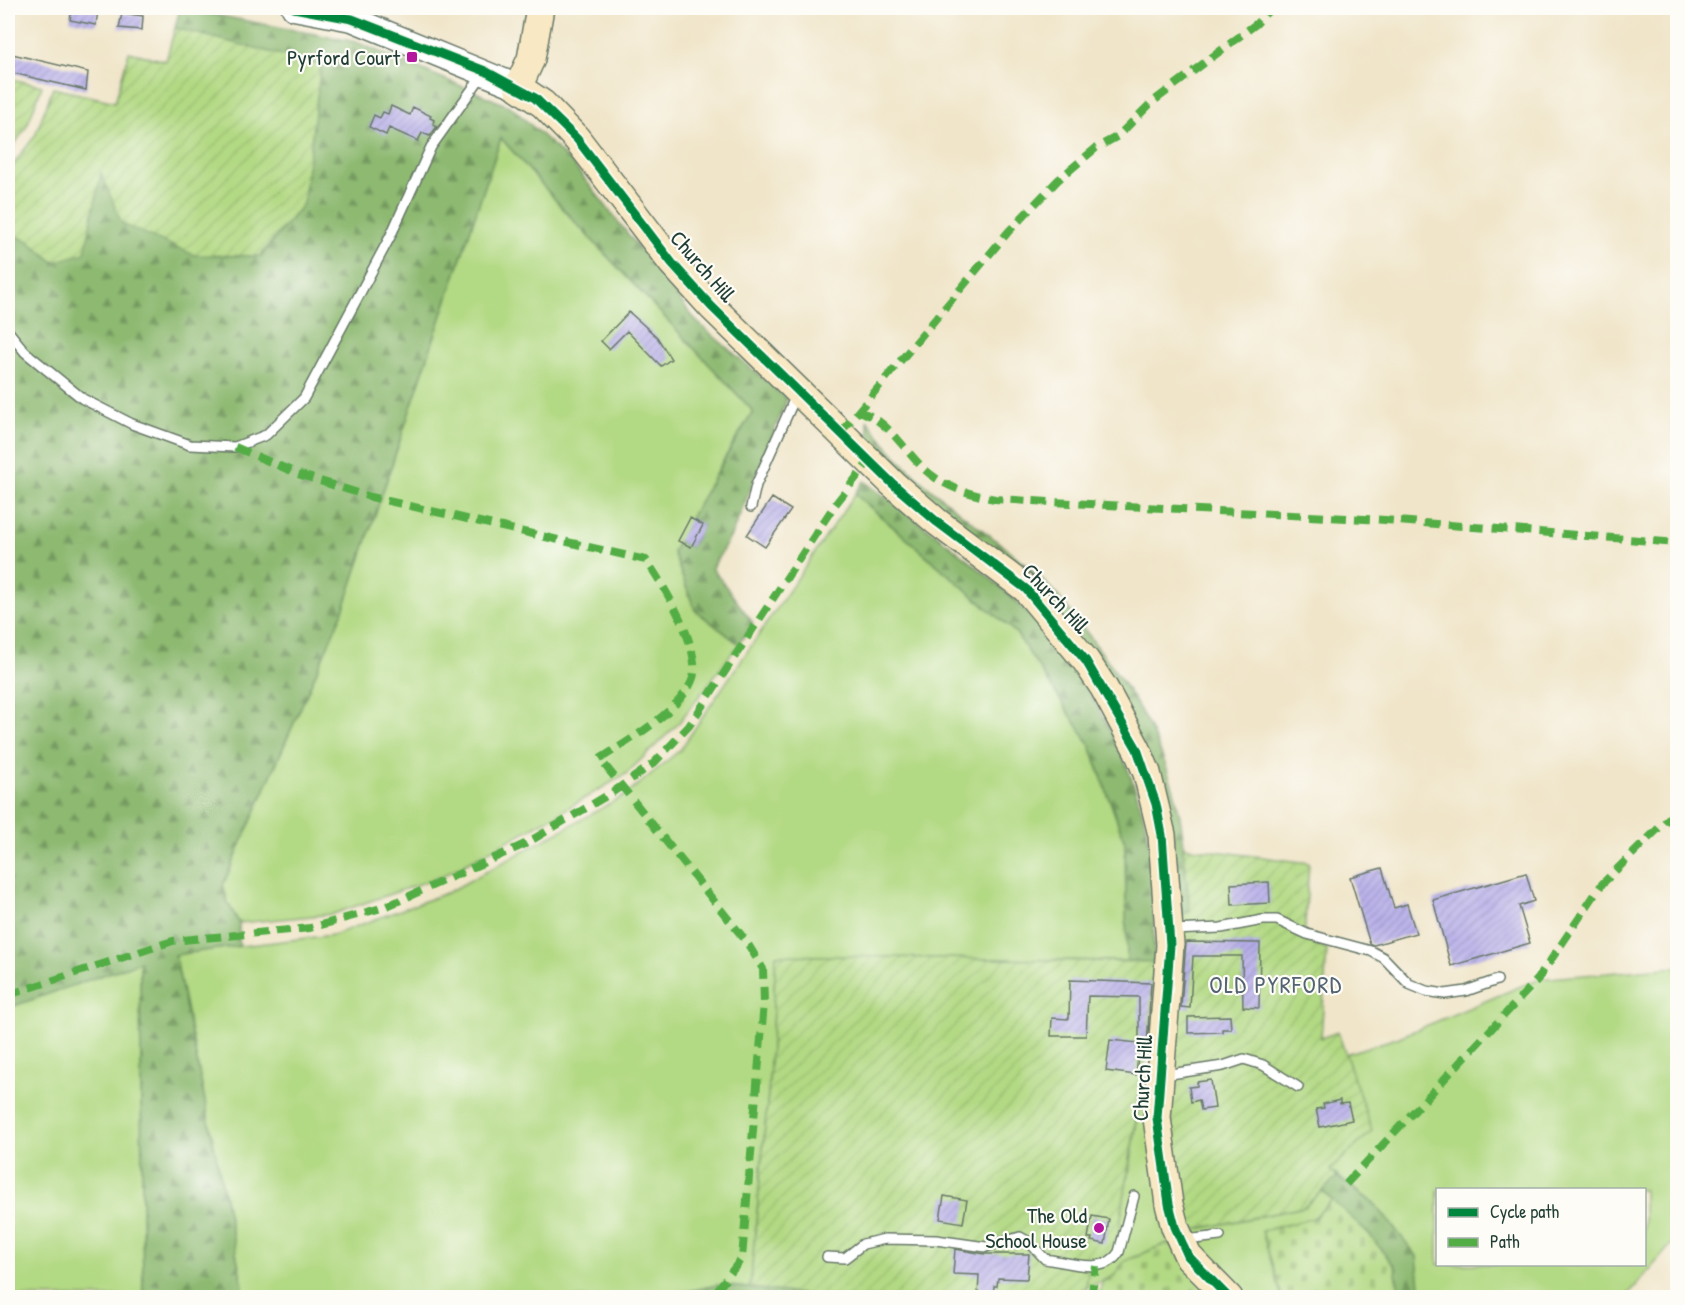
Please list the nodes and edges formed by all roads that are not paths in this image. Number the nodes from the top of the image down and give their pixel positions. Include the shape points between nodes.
1 (294, 8) edge
2 (540, 8) edge
3 (485, 71) junction
4 (518, 87) junction
5 (8, 331) edge
6 (798, 391) junction
7 (751, 507) dead end
8 (1170, 930) junction
9 (1497, 980) dead end
10 (1158, 1076) junction
11 (1298, 1087) dead end
12 (1134, 1196) dead end
13 (1220, 1236) dead end
14 (1182, 1240) junction
15 (826, 1257) dead end
16 (1228, 1298) edge

1 - 3 street via 352,19
2 - 4 main road via 531,59
3 - 4 street
3 - 5 lane via 431,147 390,237 304,398 266,435 235,447 190,445 132,424 83,399 25,352
4 - 6 main road, Church Hill via 543,104 577,139 688,280
6 - 7 lane via 756,485
6 - 8 main road, Church Hill via 910,499 1026,589 1086,661 1137,749 1153,794 1165,861
8 - 9 lane via 1277,920 1307,934 1371,951 1384,958 1409,984 1426,991 1466,991
8 - 10 main road, Church Hill
10 - 11 lane via 1210,1069 1244,1059 1263,1065
10 - 14 main road, Church Hill via 1160,1144 1169,1204
12 - 15 lane via 1119,1252 1102,1266 1045,1259 1020,1237 986,1247 936,1240 885,1239 863,1244 845,1258
13 - 14 lane
14 - 16 main road, Church Hill via 1188,1256

